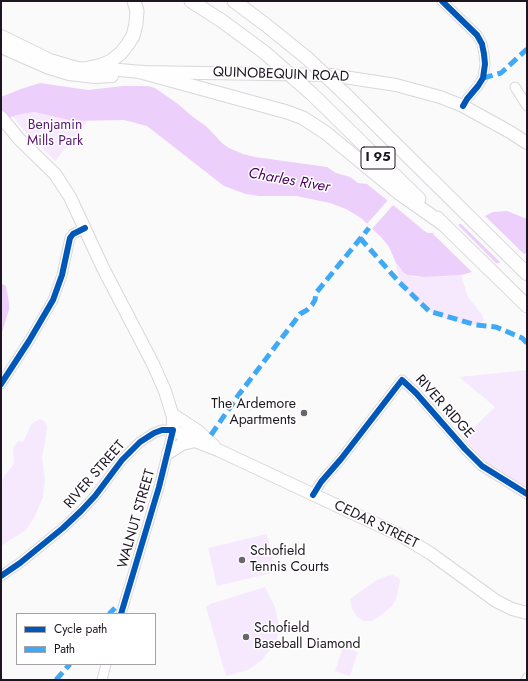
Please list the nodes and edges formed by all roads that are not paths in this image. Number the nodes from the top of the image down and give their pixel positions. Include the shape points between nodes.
1 (134, 1) edge
2 (191, 1) edge
3 (234, 1) edge
4 (442, 1) edge
5 (4, 36) edge
6 (1, 47) edge
7 (89, 68) junction
8 (141, 72) junction
9 (515, 87) dead end
10 (463, 106) junction
11 (527, 106) edge
12 (4, 121) edge
13 (527, 143) edge
14 (443, 224) junction
15 (85, 228) junction
16 (527, 274) edge
17 (527, 306) edge
18 (1, 384) edge
19 (172, 414) junction
20 (173, 430) junction
21 (195, 441) junction
22 (218, 450) junction
23 (168, 453) junction
24 (527, 494) edge
25 (313, 495) junction
26 (1, 576) edge
27 (121, 613) edge
28 (527, 613) edge
29 (106, 665) edge
30 (102, 680) edge

1 - 7 highway via 137,11 136,24 128,44 111,61
2 - 14 highway, I 95, bridge via 264,52 312,94
3 - 16 highway, I 95, bridge via 307,58 346,94
4 - 10 street via 477,35 482,44 485,64 483,78
5 - 7 main road, QUINOBEQUIN ROAD via 50,60
6 - 8 main road, QUINOBEQUIN ROAD via 69,74 102,77
7 - 8 main road, QUINOBEQUIN ROAD
8 - 10 main road, QUINOBEQUIN ROAD via 345,76 396,85
8 - 14 highway via 303,118 326,132 399,193
9 - 11 street
10 - 13 main road, QUINOBEQUIN ROAD
12 - 15 main road, WALNUT STREET via 23,143 50,167 70,196
14 - 17 highway, I 95
15 - 18 street via 70,238 62,275 53,300
15 - 19 main road, WALNUT STREET via 106,276 153,364
19 - 20 main road, WALNUT STREET
19 - 22 main road via 198,431
20 - 21 main road, CEDAR STREET
20 - 22 main road, CEDAR STREET via 188,431
20 - 23 street, WALNUT STREET
20 - 26 street, RIVER STREET via 162,430 140,442 81,511
21 - 22 main road, CEDAR STREET
21 - 23 main road via 182,444
22 - 25 main road, CEDAR STREET
23 - 27 street, WALNUT STREET
24 - 25 street, RIVER RIDGE via 482,466 402,380
25 - 28 main road, CEDAR STREET via 418,544 493,598 512,609
29 - 30 street

